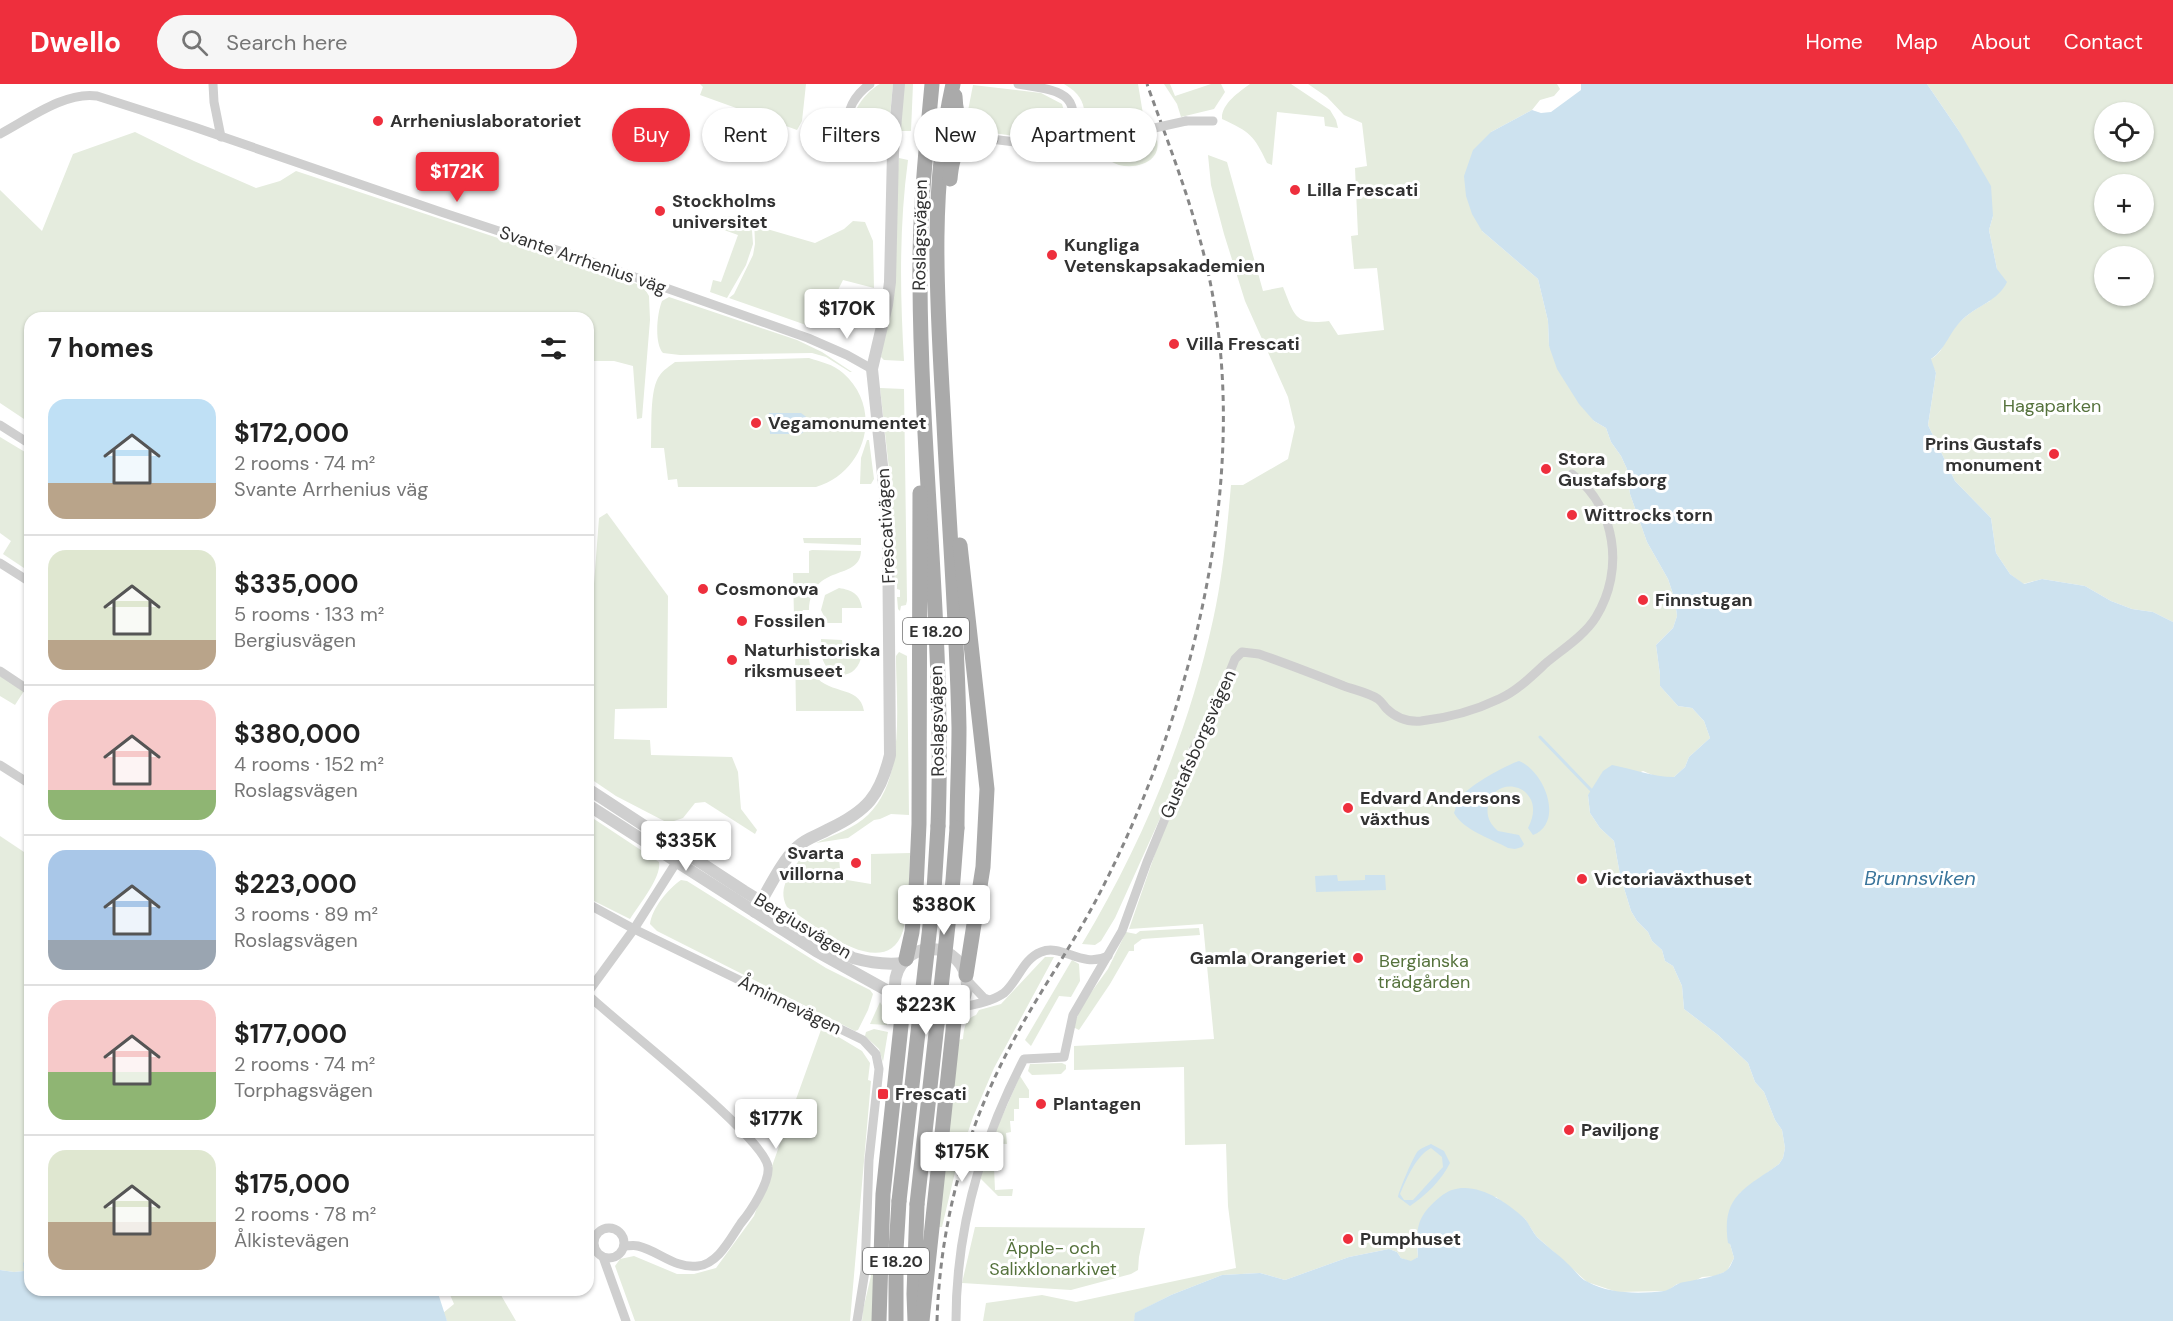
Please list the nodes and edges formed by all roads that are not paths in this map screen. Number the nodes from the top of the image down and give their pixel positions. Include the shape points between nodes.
1 (213, 84) edge
2 (870, 84) edge
3 (899, 84) edge
4 (932, 84) edge
5 (954, 84) edge
6 (1018, 84) edge
7 (851, 108) edge
8 (897, 108) edge
9 (956, 108) edge
10 (1074, 108) edge
11 (1213, 121) dead end
12 (1157, 127) edge
13 (0, 134) edge
14 (221, 137) junction
15 (893, 162) edge
16 (952, 162) edge
17 (936, 262) junction
18 (872, 369) junction
19 (0, 425) edge
20 (926, 436) junction
21 (24, 440) edge
22 (946, 462) junction
23 (1572, 474) dead end
24 (0, 563) edge
25 (24, 578) edge
26 (0, 671) edge
27 (24, 687) edge
28 (0, 765) edge
29 (24, 780) edge
30 (594, 793) edge
31 (594, 809) edge
32 (684, 851) junction
33 (676, 863) junction
34 (594, 907) edge
35 (758, 907) junction
36 (634, 930) junction
37 (1108, 956) junction
38 (1083, 959) junction
39 (905, 961) junction
40 (966, 977) junction
41 (1095, 978) junction
42 (594, 986) edge
43 (594, 999) edge
44 (989, 999) junction
45 (900, 1001) junction
46 (958, 1010) junction
47 (624, 1246) junction
48 (603, 1257) junction
49 (626, 1321) edge
50 (857, 1321) edge
51 (879, 1321) edge
52 (896, 1321) edge
53 (915, 1321) edge
54 (922, 1321) edge
55 (956, 1321) edge

1 - 14 street
2 - 7 street via 858,94
3 - 8 street, Frescativägen
4 - 20 main road, Roslagsvägen / E 18.20 via 920,250
5 - 9 main road
5 - 17 main road, Roslagsvägen / E 18.20 via 946,117
6 - 10 street via 1057,92
11 - 12 street, bridge via 1186,121
13 - 14 street, Svante Arrhenius väg via 54,105 86,94
14 - 18 street, Svante Arrhenius väg via 808,338
15 - 18 street, Frescativägen via 890,282
16 - 17 main road
17 - 22 main road, Roslagsvägen / E 18.20
18 - 35 street, Frescativägen via 888,523 890,755 880,786 864,809 795,848
19 - 21 street
20 - 39 main road via 919,506 919,824 912,932
20 - 52 main road, Roslagsvägen / E 18.20, bridge via 939,691 938,825 899,1201
22 - 40 main road via 955,498 987,789 983,867
22 - 53 main road, Roslagsvägen / E 18.20, bridge via 959,730 957,828 917,1204
23 - 37 street, Gustafsborgsvägen via 1601,506 1613,547 1607,591 1596,617 1577,638 1500,699 1419,721 1397,717 1378,699 1259,654 1242,652 1235,659 1194,748 1122,931
24 - 25 street
26 - 27 street
28 - 29 street
30 - 32 street, Bergiusvägen
31 - 33 street, Bergiusvägen
32 - 33 street
32 - 35 street, Bergiusvägen
33 - 35 street, Bergiusvägen
33 - 36 street
34 - 36 street, Åminnevägen
35 - 39 street, Bergiusvägen via 853,958 879,964
35 - 45 street, Bergiusvägen via 816,951
36 - 42 street
36 - 50 street, Åminnevägen via 863,1040 876,1054 879,1069 869,1160 865,1270
37 - 38 street via 1097,961
37 - 41 street, Gustafsborgsvägen
38 - 41 street via 1094,968
38 - 44 street via 1042,951 1004,993
39 - 40 street via 922,950 940,950 956,959
39 - 45 street via 896,979
40 - 44 street
40 - 46 street via 966,994
41 - 55 street, Gustafsborgsvägen via 1073,1015 1064,1057 1024,1059 996,1121 980,1164 957,1273
43 - 47 street via 717,1107 760,1150 768,1169 768,1178 747,1216 707,1265 683,1266 638,1246
44 - 46 street
45 - 46 street via 912,1016 924,1020 938,1020
45 - 51 main road via 883,1194
46 - 54 main road
47 - 48 street via 617,1256
47 - 48 street via 618,1230 601,1230 594,1246
48 - 49 street

